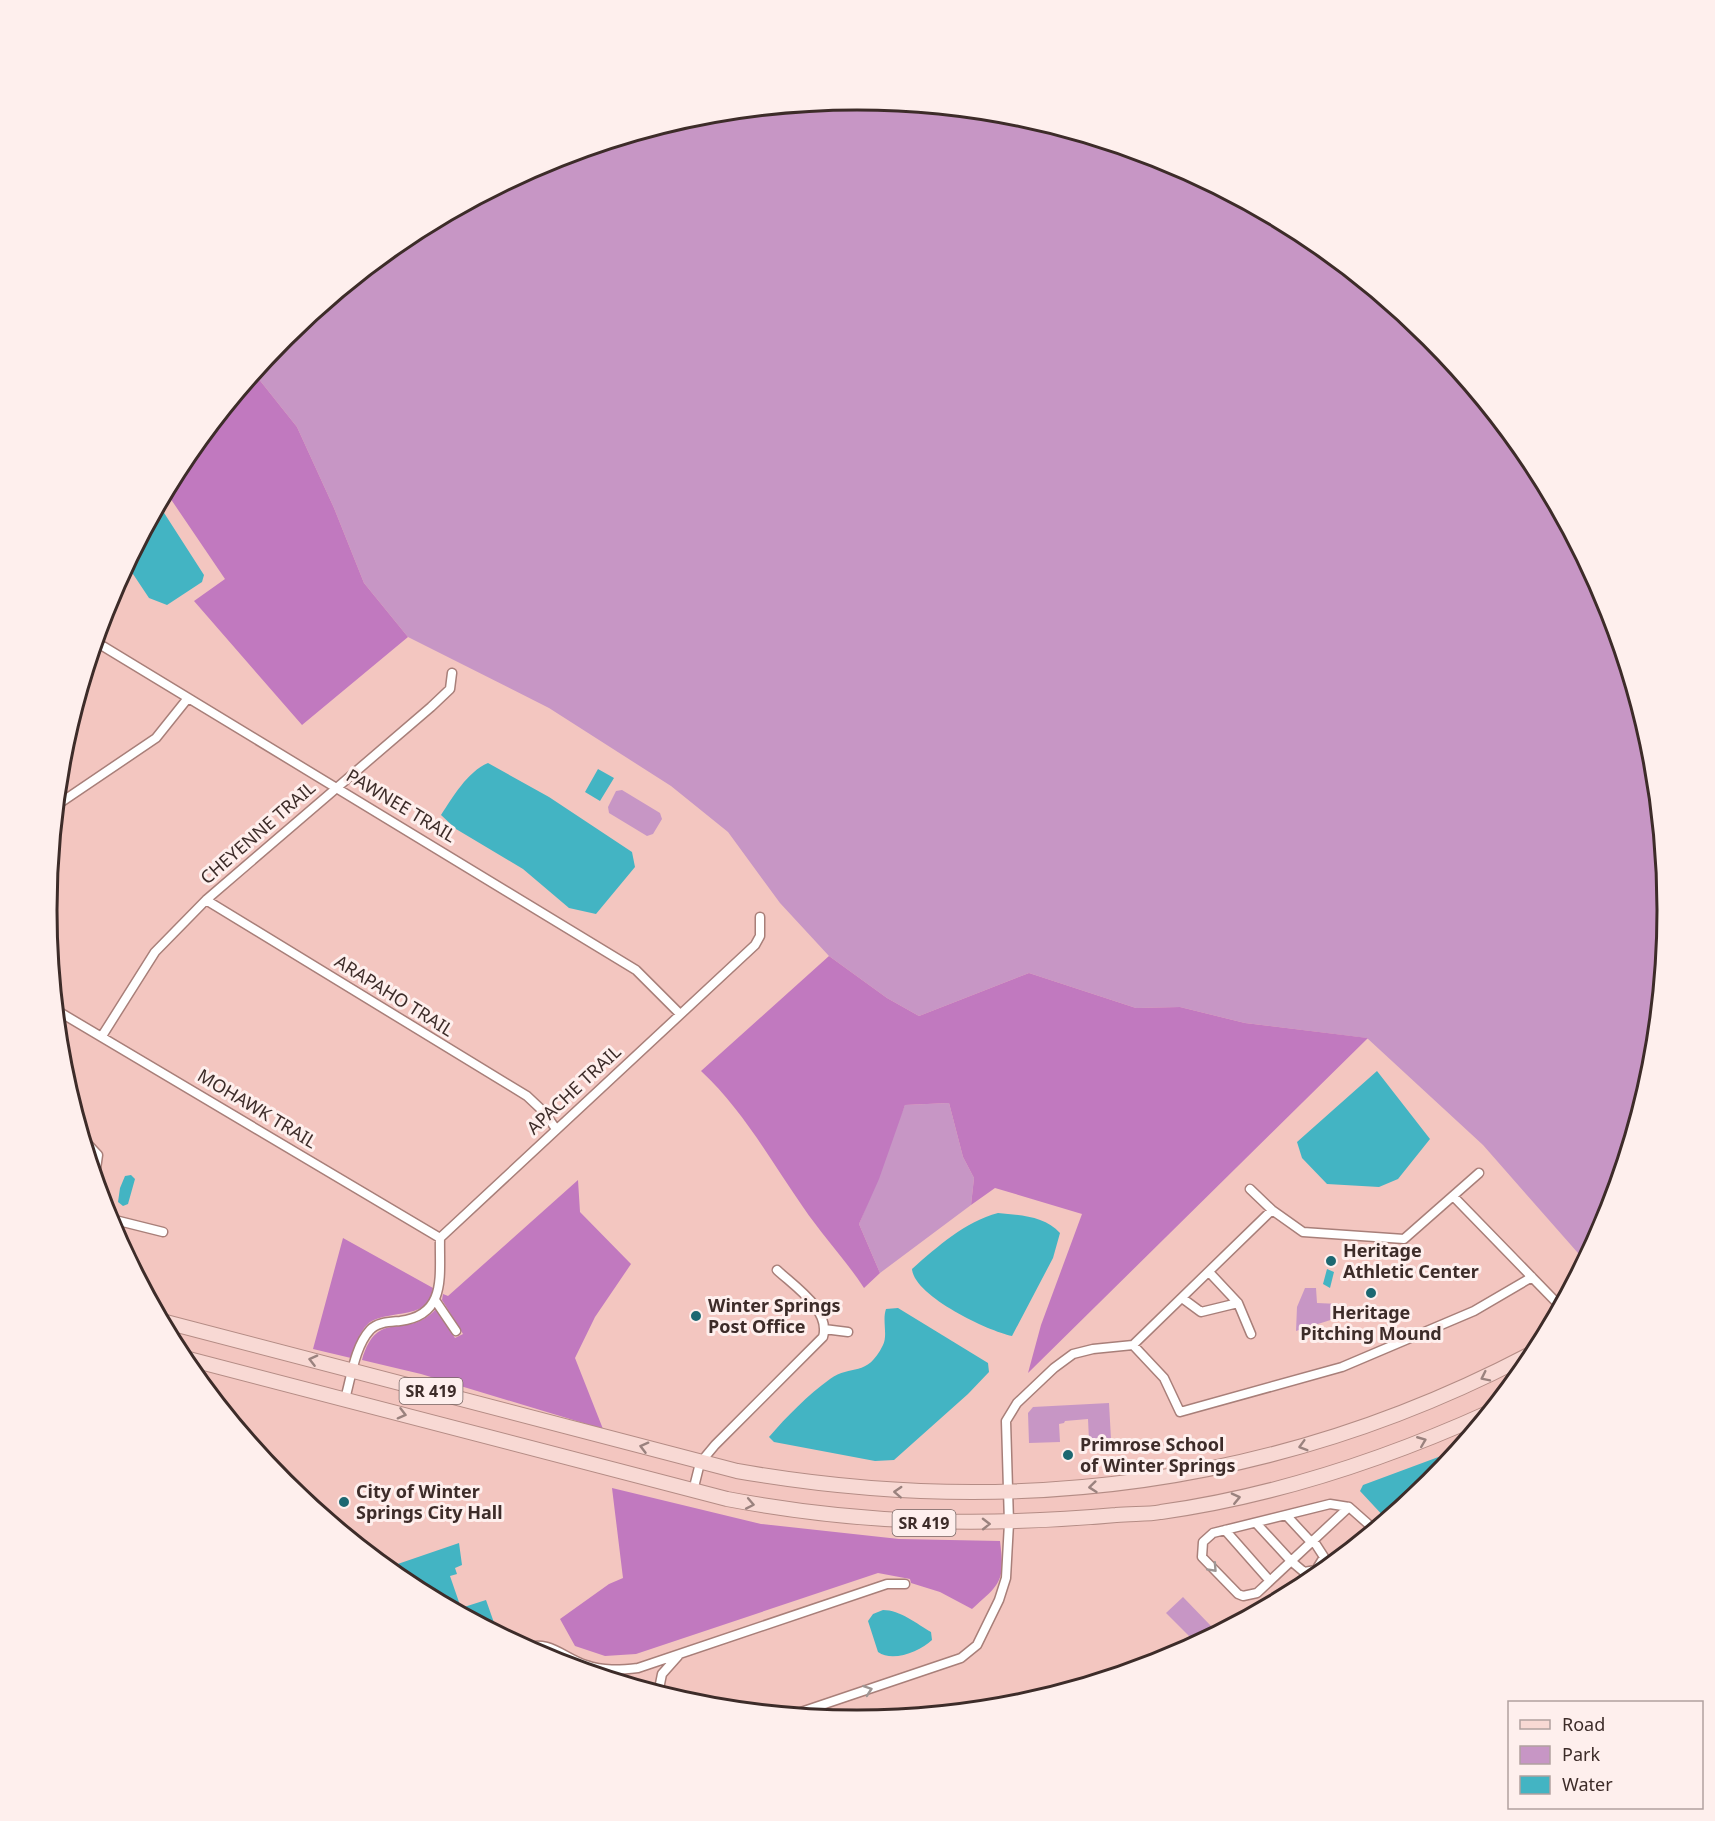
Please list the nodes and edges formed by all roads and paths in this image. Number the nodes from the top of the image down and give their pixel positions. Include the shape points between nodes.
1 (101, 647) edge
2 (452, 673) dead end
3 (188, 698) junction
4 (336, 786) junction
5 (65, 800) edge
6 (206, 900) junction
7 (760, 917) dead end
8 (64, 1014) edge
9 (680, 1014) junction
10 (102, 1036) junction
11 (556, 1129) junction
12 (93, 1147) edge
13 (97, 1162) edge
14 (1479, 1173) dead end
15 (1250, 1189) dead end
16 (1453, 1196) junction
17 (1272, 1210) junction
18 (120, 1221) edge
19 (163, 1232) dead end
20 (440, 1238) junction
21 (777, 1270) dead end
22 (1209, 1272) junction
23 (1532, 1277) junction
24 (1182, 1298) junction
25 (435, 1300) junction
26 (1556, 1302) edge
27 (1238, 1303) junction
28 (172, 1324) edge
29 (824, 1329) junction
30 (456, 1331) dead end
31 (848, 1332) dead end
32 (1251, 1334) dead end
33 (1133, 1346) junction
34 (1520, 1359) edge
35 (196, 1361) edge
36 (354, 1370) junction
37 (345, 1399) junction
38 (1476, 1417) edge
39 (700, 1462) junction
40 (693, 1491) junction
41 (1009, 1493) junction
42 (1349, 1507) junction
43 (1286, 1515) junction
44 (1256, 1522) junction
45 (1010, 1523) junction
46 (1370, 1525) edge
47 (1225, 1530) junction
48 (1312, 1541) junction
49 (1291, 1561) junction
50 (1321, 1562) edge
51 (1308, 1572) edge
52 (1270, 1581) junction
53 (905, 1584) dead end
54 (540, 1645) edge
55 (680, 1653) junction
56 (567, 1656) edge
57 (594, 1667) edge
58 (660, 1686) edge
59 (809, 1709) edge

1 - 3 street, PAWNEE TRAIL
2 - 4 street, CHEYENNE TRAIL via 450,689 444,695
3 - 4 street, PAWNEE TRAIL
3 - 5 street via 156,738
4 - 6 street, CHEYENNE TRAIL
4 - 9 street, PAWNEE TRAIL via 636,970
6 - 10 street, CHEYENNE TRAIL via 155,952
6 - 11 street, ARAPAHO TRAIL via 526,1096
7 - 9 street, APACHE TRAIL via 760,936 755,945
8 - 10 street, MOHAWK TRAIL
9 - 11 street, APACHE TRAIL
10 - 20 street, MOHAWK TRAIL
11 - 20 street, APACHE TRAIL
12 - 13 street
14 - 16 street
15 - 17 street
16 - 17 street via 1404,1239 1303,1232
16 - 23 street
17 - 22 street
18 - 19 street
20 - 25 street
21 - 29 street via 814,1306 823,1319
22 - 24 street
22 - 27 street
23 - 26 street
23 - 33 street via 1474,1311 1342,1367 1180,1412 1164,1378
24 - 27 street via 1201,1312
24 - 33 street
25 - 30 street
25 - 36 street via 431,1307 410,1319 370,1329
27 - 32 street
36 -> 28 main road, SR 419
29 - 31 street
29 - 39 street via 815,1346
33 - 41 street via 1073,1354 1017,1404 1006,1421
34 -> 41 main road, SR 419 via 1412,1409 1265,1457 1151,1480
35 - 37 main road, SR 419
36 - 37 street
39 -> 36 main road, SR 419
37 -> 40 main road, SR 419
45 -> 38 main road, SR 419 via 1158,1513 1235,1498 1369,1461
39 - 40 street
41 -> 39 main road, SR 419 via 852,1488 773,1478
40 -> 45 main road, SR 419 via 850,1518
41 - 45 street
42 - 43 street via 1330,1504
42 - 46 street
42 - 48 street
43 - 44 street
43 - 48 street
44 - 47 street
44 - 49 street
59 -> 45 street via 961,1658 977,1645 1006,1578
47 - 52 street
47 -> 52 street via 1213,1533 1203,1542 1202,1557 1243,1596 1257,1593
48 - 49 street
48 - 50 street via 1323,1552
49 - 51 street
49 - 52 street
53 - 55 street via 887,1584
54 - 56 street via 553,1647
55 - 57 street via 619,1671
55 - 58 street via 662,1674

